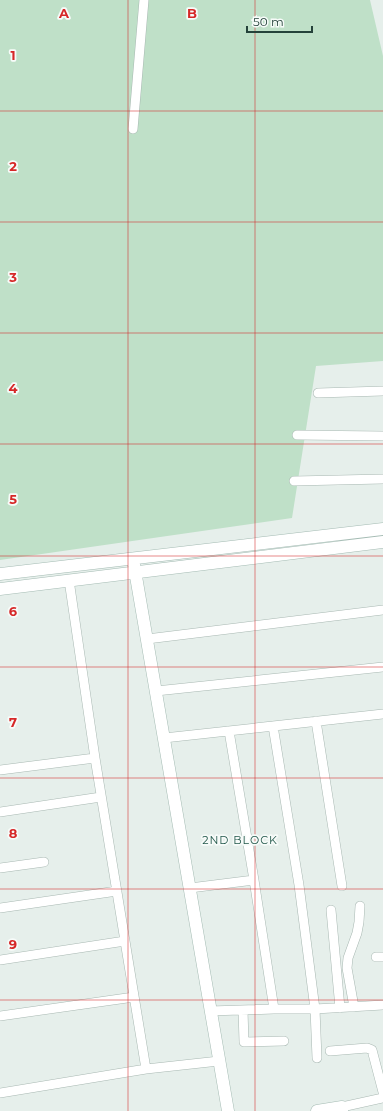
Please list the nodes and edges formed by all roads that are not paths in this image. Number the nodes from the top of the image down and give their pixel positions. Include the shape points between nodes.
1 (144, 0) edge
2 (133, 129) dead end
3 (383, 391) edge
4 (318, 393) dead end
5 (297, 435) dead end
6 (383, 436) edge
7 (383, 479) edge
8 (294, 481) dead end
9 (383, 529) edge
10 (383, 542) edge
11 (133, 558) junction
12 (135, 572) junction
13 (0, 574) edge
14 (69, 580) junction
15 (0, 589) edge
16 (383, 610) edge
17 (147, 639) junction
18 (383, 667) edge
19 (156, 691) junction
20 (383, 714) edge
21 (316, 721) junction
22 (273, 726) junction
23 (229, 731) junction
24 (164, 738) junction
25 (95, 758) junction
26 (0, 770) edge
27 (101, 797) junction
28 (0, 812) edge
29 (44, 862) dead end
30 (0, 868) edge
31 (254, 880) junction
32 (342, 886) dead end
33 (190, 888) junction
34 (117, 891) junction
35 (360, 906) dead end
36 (0, 908) edge
37 (331, 910) dead end
38 (125, 942) junction
39 (0, 960) edge
40 (134, 998) junction
41 (383, 1005) edge
42 (354, 1007) junction
43 (340, 1008) junction
44 (274, 1009) junction
45 (243, 1010) junction
46 (315, 1010) junction
47 (210, 1011) junction
48 (0, 1016) edge
49 (284, 1041) dead end
50 (330, 1051) dead end
51 (317, 1058) dead end
52 (219, 1061) junction
53 (146, 1069) junction
54 (383, 1092) edge
55 (0, 1093) edge
56 (383, 1098) edge
57 (342, 1109) edge
58 (228, 1111) edge
59 (317, 1111) edge

1 - 2 street
3 - 4 street
5 - 6 street
7 - 8 street
9 - 11 street
10 - 12 street
11 - 12 street
11 - 13 street
12 - 14 street
12 - 17 street
14 - 15 street
14 - 25 street
16 - 17 street
17 - 19 street
18 - 19 street
19 - 24 street
20 - 21 street
21 - 22 street
21 - 32 street
22 - 23 street
22 - 46 street via 299,885
23 - 24 street
23 - 31 street
24 - 33 street
25 - 26 street
25 - 27 street
27 - 28 street
27 - 34 street
29 - 30 street
31 - 33 street
31 - 44 street
33 - 47 street
34 - 36 street
34 - 38 street
35 - 42 street via 357,933 347,968
37 - 43 street
38 - 39 street
38 - 40 street
40 - 48 street
40 - 53 street
41 - 42 street
42 - 43 street
43 - 46 street
44 - 45 street
44 - 46 street
45 - 47 street
45 - 49 street via 244,1042
46 - 51 street
47 - 52 street
50 - 54 street via 367,1048 372,1050
52 - 53 street
52 - 58 street
53 - 55 street
56 - 57 street
57 - 59 street

